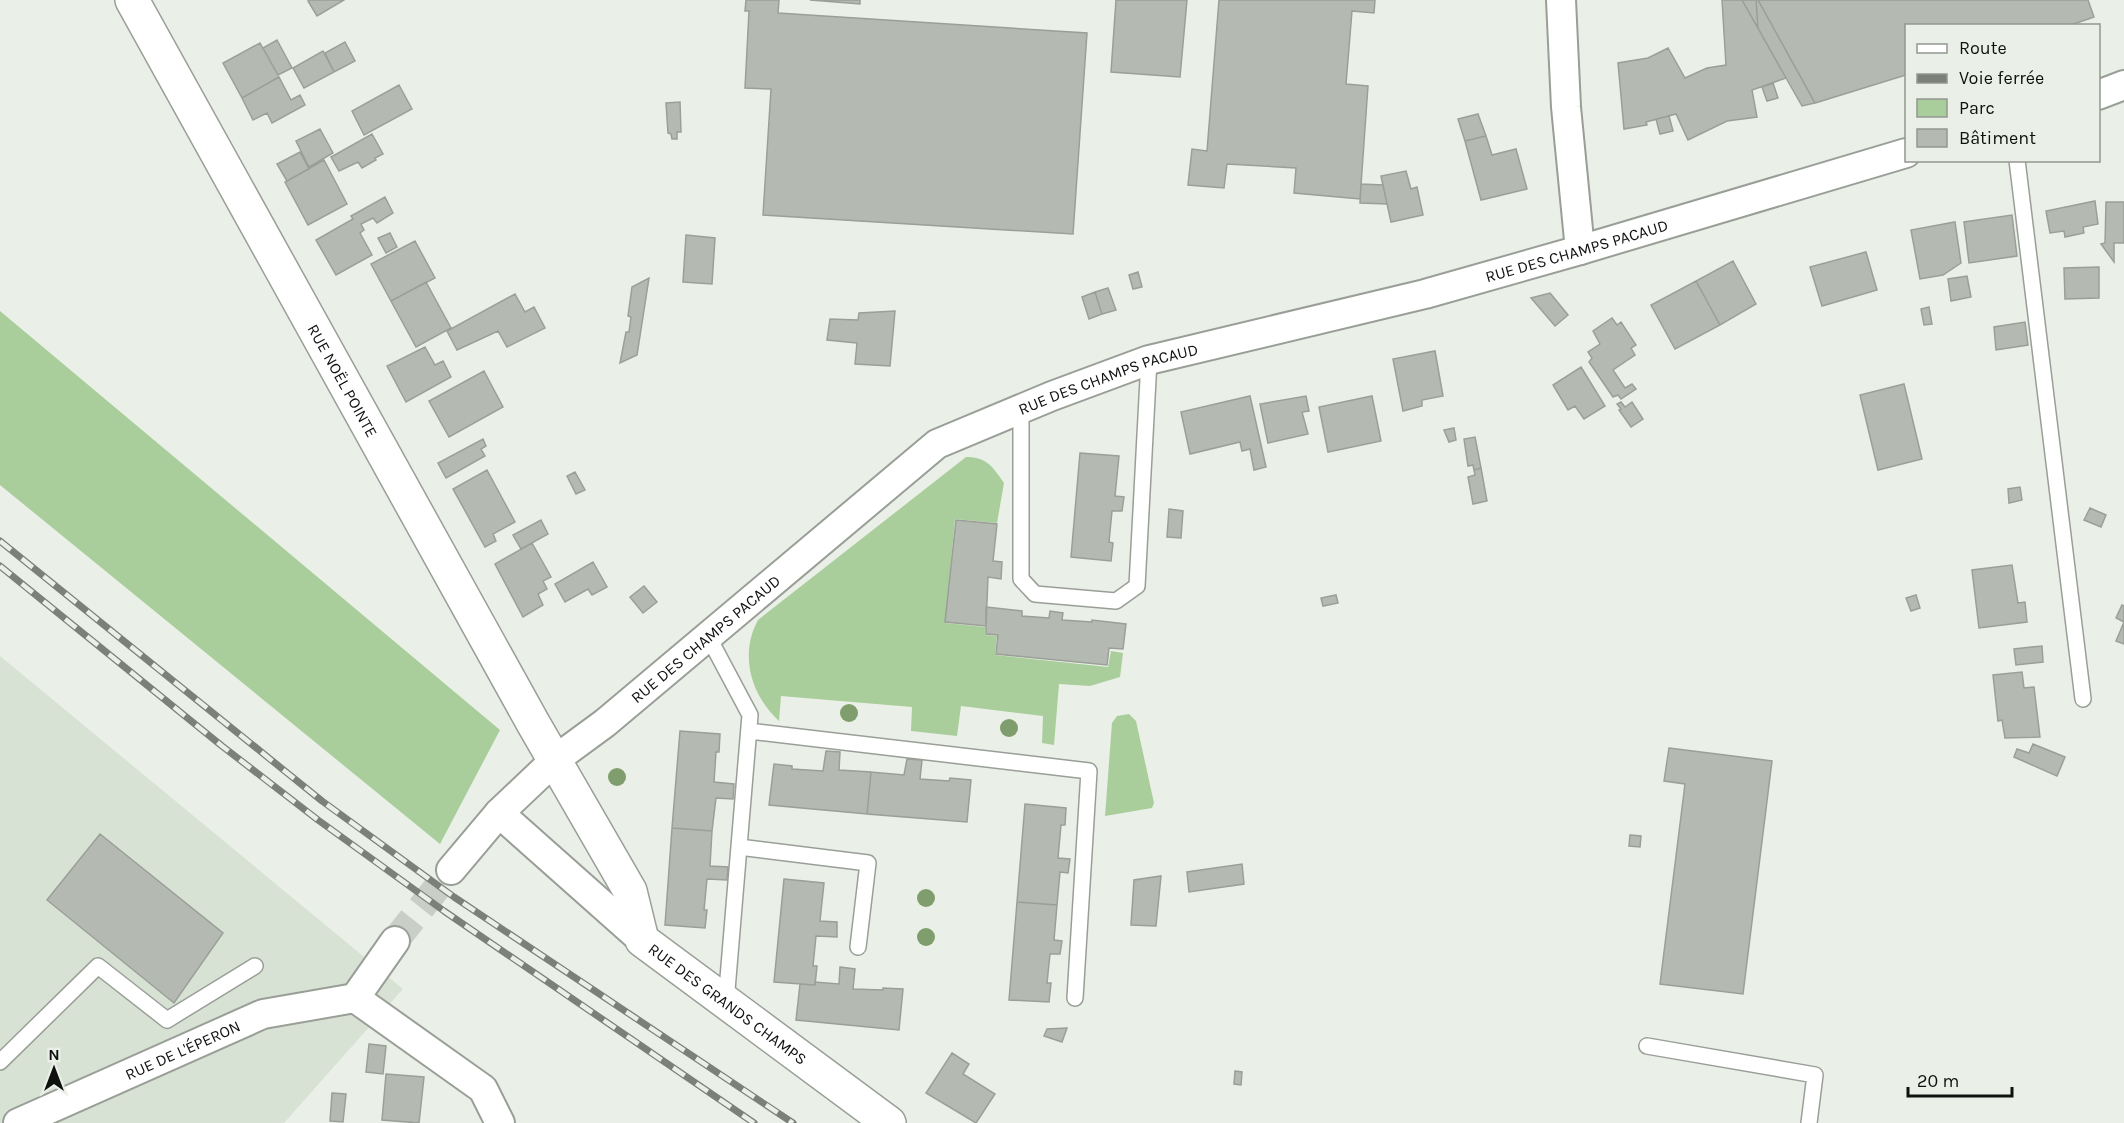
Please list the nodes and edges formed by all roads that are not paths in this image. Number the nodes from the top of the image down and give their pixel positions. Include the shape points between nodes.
1 (132, 0) edge
2 (1560, 0) edge
3 (1905, 153) edge
4 (2017, 162) edge
5 (1580, 250) junction
6 (1149, 360) junction
7 (1021, 410) junction
8 (708, 636) junction
9 (2083, 699) dead end
10 (749, 731) junction
11 (556, 759) junction
12 (499, 813) junction
13 (739, 847) junction
14 (451, 870) tunnel mouth
15 (642, 940) junction
16 (395, 941) tunnel mouth
17 (858, 947) dead end
18 (255, 966) dead end
19 (355, 998) junction
20 (1076, 998) dead end
21 (726, 1002) junction
22 (1647, 1046) dead end
23 (0, 1062) edge
24 (18, 1123) edge
25 (500, 1123) edge
26 (889, 1123) edge
27 (1809, 1123) edge

1 - 11 street, RUE NOËL POINTE
2 - 5 street
3 - 5 street, RUE DES CHAMPS PACAUD
4 - 9 lane
5 - 6 street, RUE DES CHAMPS PACAUD via 1425,294
6 - 7 street, RUE DES CHAMPS PACAUD
6 - 7 lane via 1137,586 1116,601 1035,594 1021,579
7 - 8 street, RUE DES CHAMPS PACAUD via 937,444
8 - 10 lane via 750,715
8 - 11 street, RUE DES CHAMPS PACAUD
10 - 13 lane
10 - 20 lane via 1089,771
11 - 12 street, RUE DES CHAMPS PACAUD
11 - 15 street, RUE DES GRANDS CHAMPS via 630,891
12 - 14 street, RUE DES CHAMPS PACAUD
12 - 15 street
13 - 17 lane via 868,863
13 - 21 lane
15 - 21 street, RUE DES GRANDS CHAMPS
16 - 19 street
18 - 23 lane via 166,1020 98,966
19 - 24 street, RUE DE L'ÉPERON via 263,1014
19 - 25 street via 483,1089
21 - 26 street, RUE DES GRANDS CHAMPS
22 - 27 lane via 1815,1075

